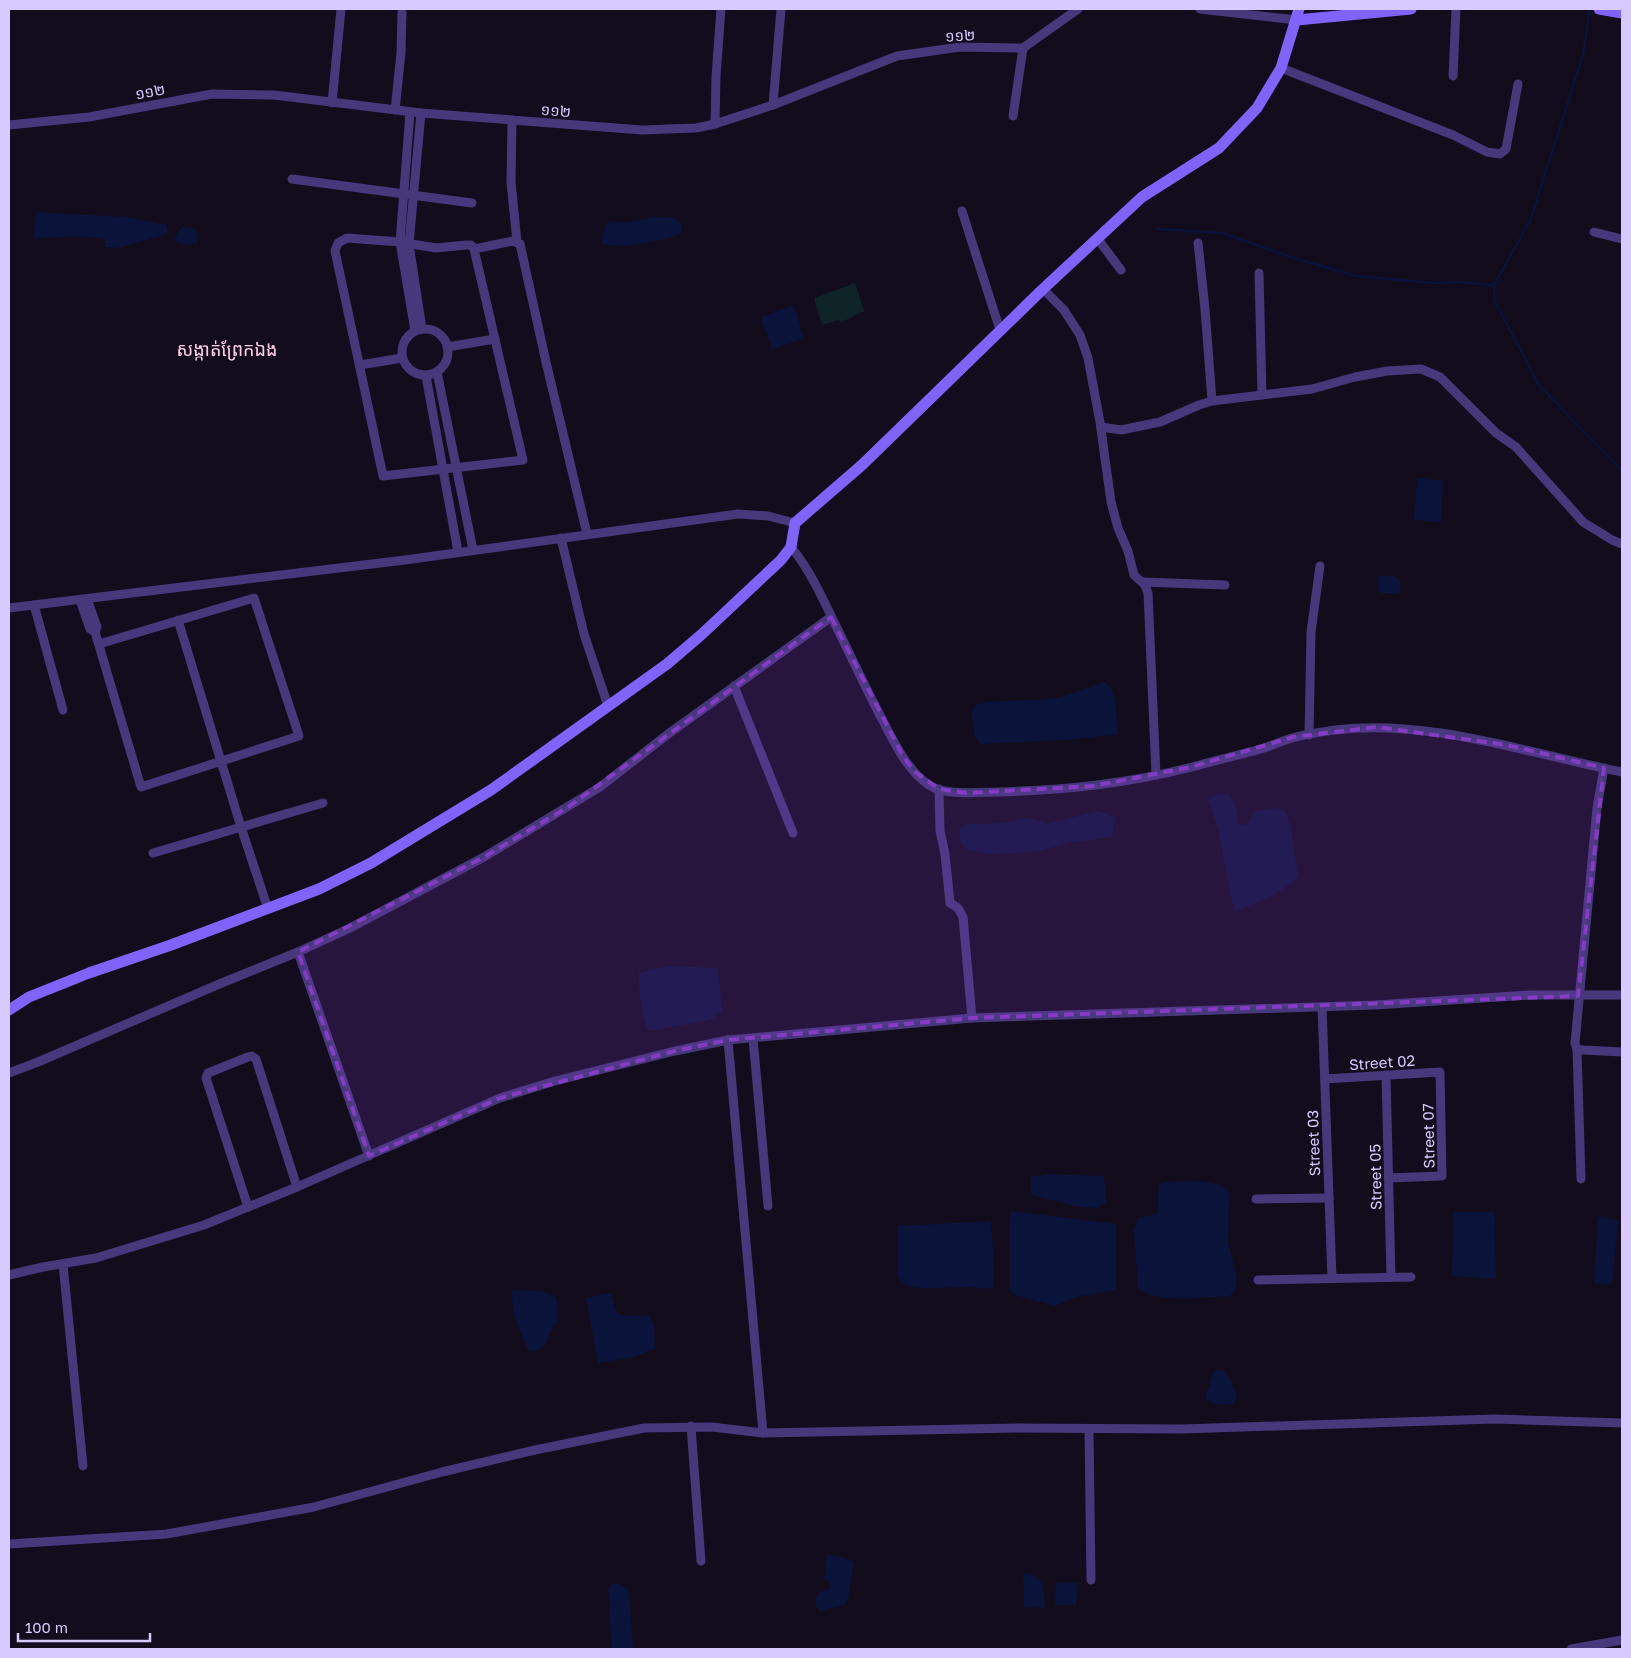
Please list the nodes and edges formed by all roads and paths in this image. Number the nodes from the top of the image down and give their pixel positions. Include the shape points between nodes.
1 (340, 9) edge
2 (721, 9) edge
3 (780, 9) edge
4 (1078, 9) edge
5 (1200, 9) edge
6 (1411, 9) edge
7 (1456, 9) edge
8 (402, 12) dead end
9 (1298, 14) edge
10 (1024, 48) junction
11 (1281, 68) junction
12 (1454, 76) dead end
13 (1518, 84) dead end
14 (332, 103) junction
15 (773, 105) junction
16 (395, 110) junction
17 (410, 112) junction
18 (421, 113) junction
19 (1013, 116) dead end
20 (512, 120) junction
21 (715, 124) junction
22 (9, 125) edge
23 (292, 179) dead end
24 (403, 194) junction
25 (413, 195) junction
26 (472, 203) dead end
27 (962, 211) dead end
28 (1594, 232) dead end
29 (1097, 238) junction
30 (1622, 239) edge
31 (400, 242) junction
32 (517, 242) junction
33 (1198, 243) dead end
34 (409, 244) junction
35 (474, 249) junction
36 (1121, 270) dead end
37 (1260, 273) dead end
38 (1043, 289) junction
39 (418, 330) junction
40 (1000, 330) junction
41 (495, 339) junction
42 (447, 347) junction
43 (402, 358) junction
44 (360, 365) junction
45 (437, 372) junction
46 (426, 376) junction
47 (1262, 395) junction
48 (1212, 401) junction
49 (1101, 427) junction
50 (457, 468) junction
51 (443, 470) junction
52 (795, 523) junction
53 (588, 534) junction
54 (561, 538) junction
55 (1622, 544) edge
56 (791, 547) junction
57 (473, 550) junction
58 (458, 552) junction
59 (1320, 566) dead end
60 (1142, 582) junction
61 (1225, 585) dead end
62 (84, 600) junction
63 (34, 605) junction
64 (9, 608) edge
65 (831, 617) junction
66 (178, 620) junction
67 (99, 644) junction
68 (734, 686) junction
69 (608, 706) junction
70 (63, 710) dead end
71 (1309, 734) junction
72 (221, 761) junction
73 (1604, 768) junction
74 (1622, 772) edge
75 (1156, 775) junction
76 (939, 789) junction
77 (323, 803) dead end
78 (241, 827) junction
79 (793, 834) dead end
80 (152, 854) dead end
81 (268, 909) junction
82 (298, 952) junction
83 (1622, 995) edge
84 (1578, 996) junction
85 (1322, 1006) junction
86 (9, 1009) edge
87 (972, 1018) junction
88 (753, 1038) junction
89 (728, 1040) junction
90 (1577, 1048) junction
91 (1622, 1052) edge
92 (9, 1072) edge
93 (1440, 1072) joint
94 (1386, 1076) junction
95 (1325, 1079) junction
96 (369, 1156) junction
97 (1388, 1178) junction
98 (1581, 1180) dead end
99 (297, 1187) junction
100 (1329, 1198) junction
101 (1256, 1199) dead end
102 (768, 1206) dead end
103 (248, 1207) junction
104 (63, 1264) junction
105 (9, 1276) edge
106 (1391, 1277) junction
107 (1412, 1277) dead end
108 (1332, 1278) junction
109 (1258, 1280) dead end
110 (1622, 1422) edge
111 (690, 1426) junction
112 (1089, 1429) junction
113 (763, 1433) junction
114 (83, 1466) dead end
115 (9, 1544) edge
116 (701, 1561) dead end
117 (1091, 1580) dead end
118 (1622, 1640) edge
119 (1571, 1649) edge

1 - 14 street
2 - 21 street
3 - 15 street
4 - 10 street
5 - 9 street
6 - 9 street
7 - 12 street
8 - 16 street
9 - 11 street
10 - 15 street, ១១២ via 960,47 897,56
10 - 19 street
11 - 13 street via 1453,135 1487,152 1500,154 1506,149
11 - 29 street via 1257,108 1219,148 1142,197
14 - 16 street, ១១២
14 - 22 street, ១១២ via 274,95 212,94 89,116
15 - 21 street, ១១២
16 - 17 street, ១១២
17 - 18 street, ១១២
17 - 24 street
18 - 20 street, ១១២
18 - 25 street
20 - 21 street, ១១២ via 642,130
20 - 32 street via 511,182
23 - 24 street
24 - 25 street
24 - 31 street
25 - 26 street
25 - 34 street
27 - 40 street
28 - 30 street
29 - 36 street
29 - 38 street
31 - 34 street
31 - 39 street
31 - 44 street via 347,238 338,243 335,251
32 - 35 street
32 - 53 street
33 - 48 street
34 - 35 street via 436,248 471,245
34 - 39 street
35 - 41 street
37 - 47 street
38 - 40 street
38 - 49 street via 1064,310 1080,335 1088,358
39 - 42 street via 435,331 445,340
39 - 43 street via 404,342
40 - 52 street via 896,433
41 - 42 street
41 - 50 street via 523,459
42 - 45 street via 447,360
43 - 44 street
43 - 46 street via 411,371
44 - 51 street via 383,476
45 - 46 street
45 - 50 street
46 - 51 street
47 - 48 street
47 - 55 street via 1312,389 1387,371 1421,369 1440,377 1496,433 1516,447 1583,522
48 - 49 street via 1160,422 1121,430
49 - 60 street via 1111,502 1134,575
50 - 51 street
50 - 57 street
51 - 58 street
52 - 53 street via 768,516 738,514
52 - 56 street
53 - 54 street
54 - 57 street
54 - 69 street via 584,634
56 - 65 street via 812,576
56 - 69 street via 701,635
57 - 58 street
58 - 62 street
59 - 71 street via 1311,632
60 - 61 street
60 - 75 street via 1148,593
62 - 63 street
62 - 67 street via 90,629 95,632
63 - 64 street
63 - 70 street
65 - 68 street
65 - 76 street via 903,756 914,771
66 - 67 street
66 - 72 street
66 - 72 street via 254,598 300,736
67 - 72 street via 141,787
68 - 79 street
68 - 82 street via 600,787 568,807 484,857
69 - 81 street via 491,790 425,831 319,889
71 - 73 street via 1377,726 1507,745
71 - 75 street
72 - 78 street
73 - 74 street
73 - 84 street
75 - 76 street via 1054,790 967,792
76 - 87 street via 940,831 946,854 950,902 964,917
77 - 78 street
78 - 80 street
78 - 81 street
81 - 86 street via 89,973 29,997
82 - 92 street
82 - 96 street
83 - 84 street
84 - 85 street via 1531,995
84 - 90 street
85 - 87 street
85 - 95 street, Street 03
87 - 88 street
88 - 89 street
88 - 102 street
89 - 96 street via 555,1081 500,1098
89 - 113 street
90 - 91 street
90 - 98 street
93 - 94 street, Street 02
93 - 97 street, Street 07 via 1442,1176
94 - 95 street, Street 02
94 - 97 street, Street 05
95 - 100 street, Street 03
96 - 99 street
97 - 106 street, Street 05
99 - 103 street
99 - 103 street via 256,1059 248,1057 208,1073 206,1078
100 - 101 street
100 - 108 street, Street 03
103 - 104 street via 204,1225 105,1256
104 - 105 street
104 - 114 street
106 - 107 street
106 - 108 street
108 - 109 street
110 - 112 street via 1494,1419
111 - 113 street
111 - 115 street via 644,1428 535,1450 314,1507 168,1534
111 - 116 street
112 - 113 street
112 - 117 street
118 - 119 street

